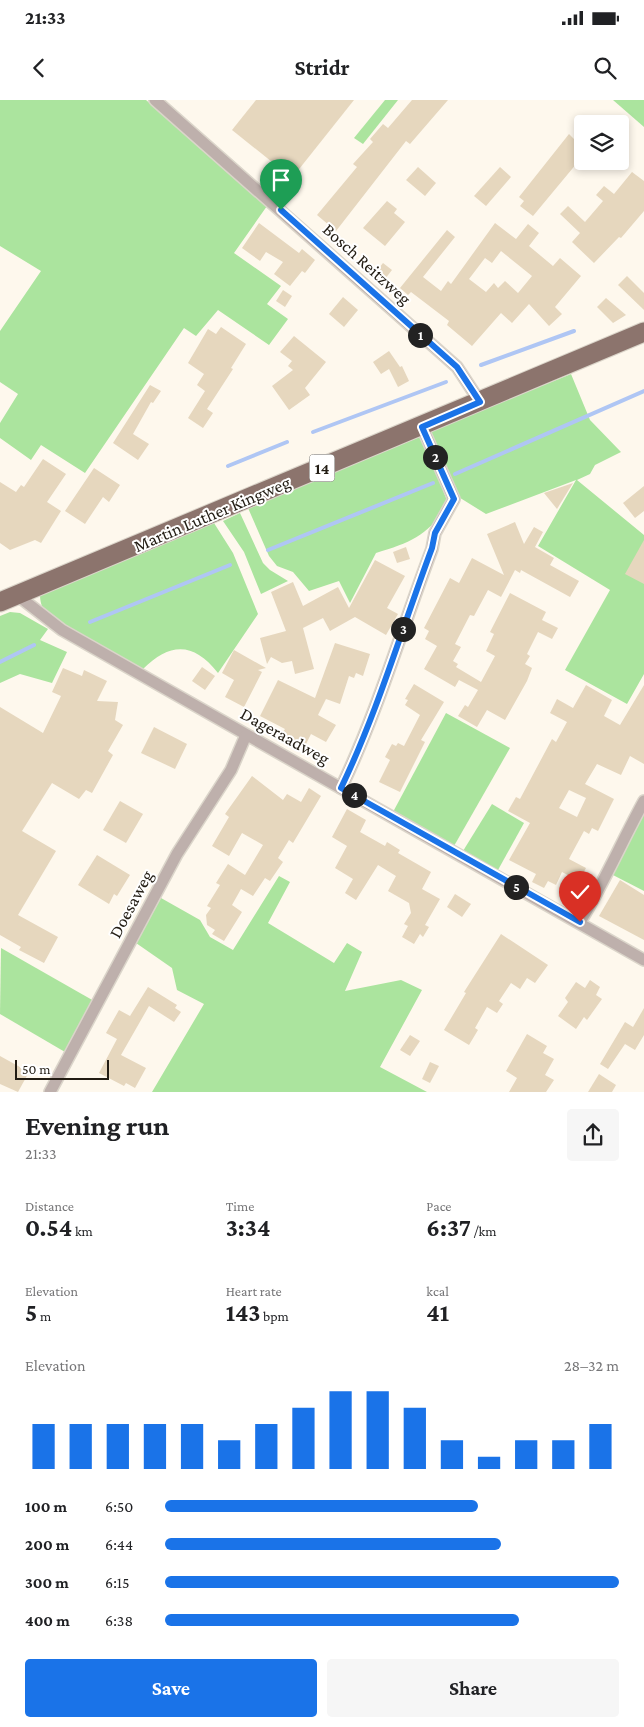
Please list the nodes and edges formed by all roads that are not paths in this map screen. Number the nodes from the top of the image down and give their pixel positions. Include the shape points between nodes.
1 (155, 100) edge
2 (644, 332) edge
3 (480, 402) junction
4 (422, 427) junction
5 (8, 599) edge
6 (246, 734) junction
7 (341, 788) junction
8 (644, 800) edge
9 (580, 922) junction
10 (644, 960) edge
11 (50, 1092) edge

1 - 3 street, Bosch Reitzweg via 457,367
2 - 3 main road, Martin Luther Kingweg / 14
3 - 4 main road, Martin Luther Kingweg / 14
4 - 5 main road, Martin Luther Kingweg / 14
4 - 7 street via 454,499 435,533 384,681
5 - 6 street, Dageraadweg
6 - 7 street, Dageraadweg
6 - 11 street, Doesaweg via 231,770 178,854
7 - 9 street, Dageraadweg
8 - 9 street via 597,895
9 - 10 street, Dageraadweg

